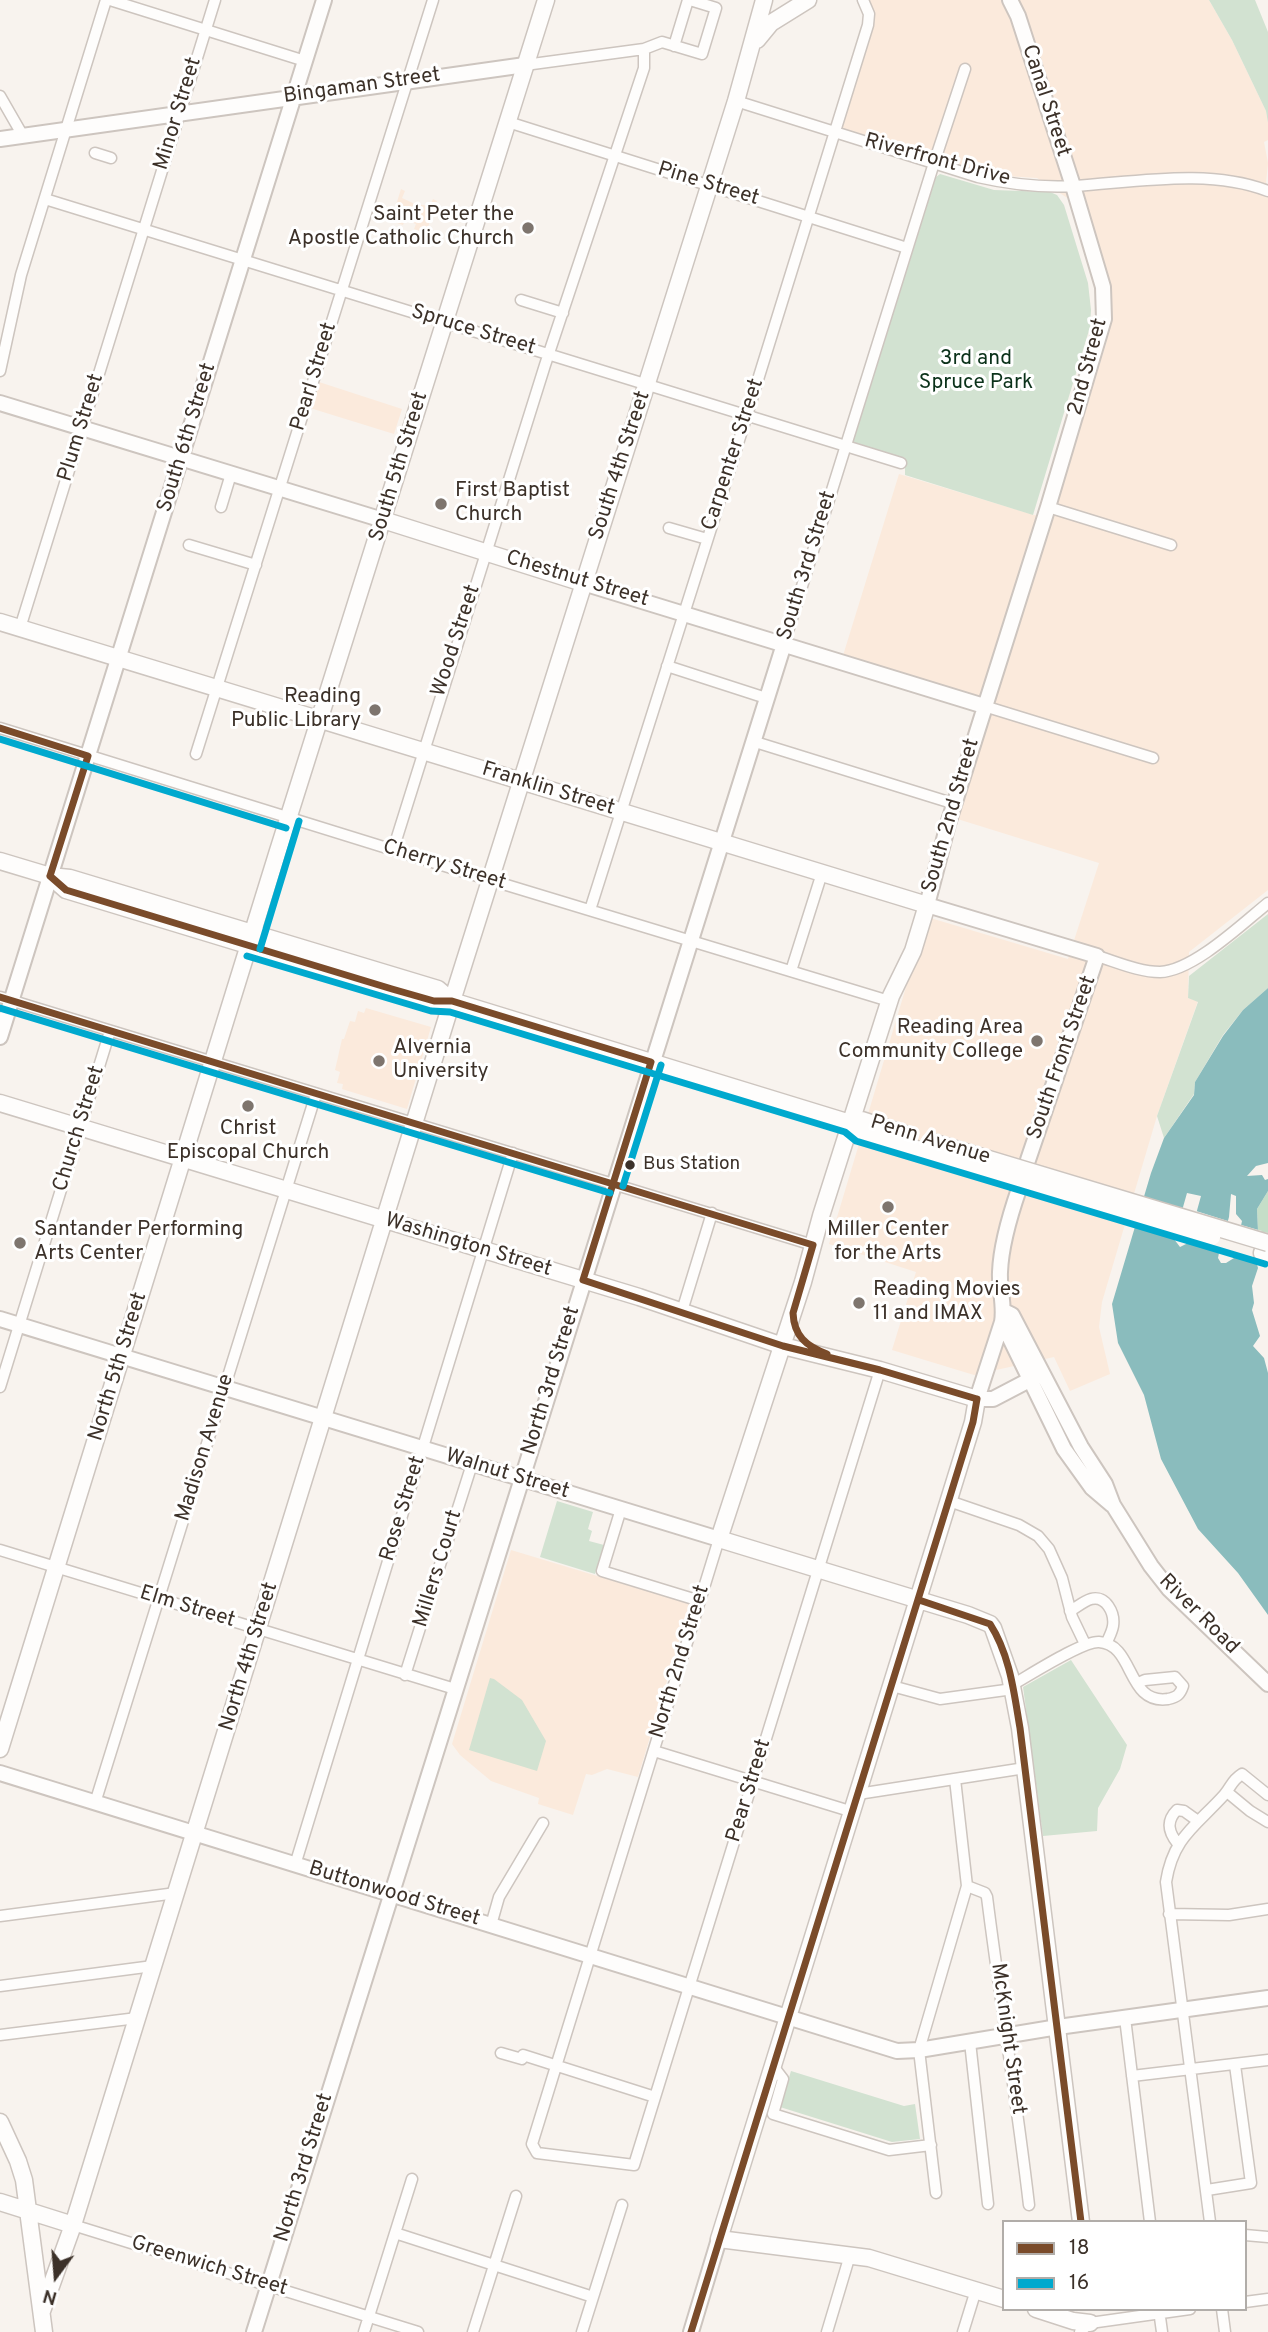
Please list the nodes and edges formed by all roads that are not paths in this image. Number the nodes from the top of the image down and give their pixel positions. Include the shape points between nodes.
1 (108, 0) edge
2 (215, 0) edge
3 (324, 0) edge
4 (433, 0) edge
5 (546, 0) edge
6 (689, 0) edge
7 (764, 0) edge
8 (808, 0) edge
9 (863, 0) edge
10 (1010, 0) edge
11 (1017, 0) edge
12 (1018, 16) junction
13 (206, 30) junction
14 (674, 46) junction
15 (644, 48) junction
16 (751, 51) junction
17 (305, 61) junction
18 (524, 65) junction
19 (965, 69) dead end
20 (408, 80) junction
21 (0, 96) edge
22 (294, 97) junction
23 (736, 101) junction
24 (180, 114) junction
25 (508, 122) junction
26 (65, 130) junction
27 (835, 132) junction
28 (23, 136) junction
29 (0, 139) edge
30 (95, 153) dead end
31 (616, 156) junction
32 (111, 158) dead end
33 (934, 163) junction
34 (709, 186) junction
35 (1073, 186) junction
36 (1268, 191) edge
37 (45, 199) junction
38 (808, 217) junction
39 (144, 229) junction
40 (907, 248) junction
41 (243, 260) junction
42 (342, 290) junction
43 (520, 300) dead end
44 (563, 313) junction
45 (445, 322) junction
46 (549, 354) junction
47 (0, 372) edge
48 (647, 384) junction
49 (0, 403) edge
50 (747, 415) junction
51 (82, 428) junction
52 (845, 445) junction
53 (182, 459) junction
54 (901, 463) dead end
55 (231, 474) junction
56 (281, 489) junction
57 (220, 507) dead end
58 (1048, 507) junction
59 (383, 520) junction
60 (669, 528) dead end
61 (707, 540) junction
62 (189, 545) dead end
63 (1171, 545) dead end
64 (485, 552) junction
65 (256, 565) junction
66 (583, 583) junction
67 (683, 614) junction
68 (0, 622) edge
69 (20, 628) junction
70 (783, 644) junction
71 (119, 657) junction
72 (667, 666) junction
73 (218, 688) junction
74 (766, 698) junction
75 (984, 706) junction
76 (320, 719) junction
77 (0, 728) edge
78 (752, 741) junction
79 (422, 751) junction
80 (197, 754) dead end
81 (88, 756) junction
82 (1153, 758) dead end
83 (522, 782) junction
84 (955, 804) junction
85 (621, 812) junction
86 (289, 818) junction
87 (720, 842) junction
88 (393, 850) junction
89 (0, 861) edge
90 (822, 873) junction
91 (50, 876) junction
92 (490, 880) junction
93 (1268, 903) edge
94 (927, 905) junction
95 (590, 910) junction
96 (251, 940) junction
97 (689, 940) junction
98 (1097, 956) junction
99 (791, 971) junction
100 (6, 999) edge
101 (890, 1001) junction
102 (452, 1002) junction
103 (110, 1031) junction
104 (0, 1037) edge
105 (651, 1062) junction
106 (214, 1063) junction
107 (864, 1082) junction
108 (316, 1094) junction
109 (0, 1102) edge
110 (414, 1123) junction
111 (850, 1123) junction
112 (81, 1128) junction
113 (880, 1132) junction
114 (513, 1153) junction
115 (184, 1159) junction
116 (1028, 1160) dead end
117 (837, 1166) junction
118 (613, 1183) junction
119 (1019, 1189) dead end
120 (286, 1191) junction
121 (712, 1213) junction
122 (384, 1220) junction
123 (813, 1245) junction
124 (484, 1250) junction
125 (1267, 1252) edge
126 (583, 1280) junction
127 (682, 1311) junction
128 (793, 1312) junction
129 (1003, 1317) junction
130 (0, 1319) edge
131 (20, 1325) junction
132 (738, 1331) junction
133 (783, 1346) junction
134 (122, 1357) junction
135 (835, 1358) junction
136 (880, 1370) junction
137 (1034, 1374) junction
138 (0, 1387) edge
139 (225, 1388) junction
140 (1007, 1392) junction
141 (977, 1399) junction
142 (1043, 1410) junction
143 (324, 1419) junction
144 (423, 1449) junction
145 (472, 1464) junction
146 (521, 1479) junction
147 (948, 1501) junction
148 (1112, 1505) junction
149 (621, 1509) junction
150 (719, 1539) junction
151 (0, 1550) edge
152 (57, 1567) junction
153 (819, 1569) junction
154 (159, 1599) junction
155 (919, 1600) junction
156 (700, 1601) junction
157 (1070, 1611) junction
158 (258, 1629) junction
159 (1107, 1643) junction
160 (1085, 1644) junction
161 (357, 1660) junction
162 (405, 1675) junction
163 (1138, 1684) dead end
164 (1268, 1684) edge
165 (892, 1686) junction
166 (1013, 1687) junction
167 (456, 1689) junction
168 (0, 1749) edge
169 (654, 1751) junction
170 (1025, 1768) junction
171 (0, 1773) edge
172 (956, 1779) junction
173 (753, 1781) junction
174 (1227, 1792) junction
175 (858, 1794) junction
176 (1268, 1795) edge
177 (95, 1803) junction
178 (852, 1812) junction
179 (1198, 1821) junction
180 (1268, 1822) edge
181 (543, 1823) dead end
182 (194, 1833) junction
183 (1178, 1844) junction
184 (295, 1865) junction
185 (967, 1886) junction
186 (176, 1892) junction
187 (391, 1894) junction
188 (1268, 1909) edge
189 (1169, 1914) junction
190 (0, 1916) edge
191 (491, 1925) junction
192 (590, 1956) junction
193 (153, 1966) junction
194 (0, 1986) edge
195 (689, 1986) junction
196 (1268, 1998) edge
197 (1182, 2011) junction
198 (789, 2017) junction
199 (137, 2018) junction
200 (1125, 2018) junction
201 (1058, 2027) junction
202 (0, 2035) edge
203 (1005, 2036) junction
204 (970, 2042) junction
205 (919, 2050) junction
206 (501, 2053) dead end
207 (1268, 2060) edge
208 (555, 2065) junction
209 (773, 2066) junction
210 (1234, 2066) junction
211 (1191, 2069) junction
212 (1132, 2076) junction
213 (655, 2097) junction
214 (0, 2122) edge
215 (931, 2145) junction
216 (585, 2160) joint
217 (412, 2179) dead end
218 (1206, 2190) junction
219 (936, 2193) dead end
220 (516, 2196) dead end
221 (0, 2202) edge
222 (988, 2204) dead end
223 (621, 2205) dead end
224 (1029, 2205) dead end
225 (28, 2211) junction
226 (1081, 2217) edge
227 (1150, 2220) edge
228 (1210, 2220) edge
229 (73, 2225) junction
230 (396, 2233) junction
231 (1247, 2235) edge
232 (1268, 2237) edge
233 (719, 2239) junction
234 (850, 2255) junction
235 (494, 2265) junction
236 (268, 2285) junction
237 (976, 2290) junction
238 (593, 2297) junction
239 (1002, 2298) edge
240 (1268, 2299) edge
241 (1247, 2302) edge
242 (42, 2311) junction
243 (1042, 2311) edge
244 (1159, 2311) edge
245 (1222, 2311) edge
246 (369, 2317) junction
247 (1088, 2324) edge
248 (44, 2332) edge
249 (254, 2332) edge
250 (364, 2332) edge
251 (418, 2332) edge
252 (473, 2332) edge
253 (582, 2332) edge
254 (691, 2332) edge
255 (827, 2332) edge
256 (963, 2332) edge
257 (1162, 2332) edge
258 (1225, 2332) edge

1 - 13 street
1 - 26 street
2 - 13 street, Minor Street
3 - 17 street, South 6th Street
4 - 20 street, Pearl Street
5 - 18 main road, South 5th Street
6 - 14 street
6 - 14 street, Bingaman Street via 716,8 702,54
7 - 16 main road, South 4th Street
8 - 16 main road, South 4th Street via 771,23
9 - 27 street, Carpenter Street via 868,25
10 - 12 street, Canal Street
11 - 12 street, Canal Street
12 - 35 street, Canal Street
13 - 17 street
13 - 24 street, Minor Street
14 - 15 street, Bingaman Street via 662,42
15 - 18 street, Bingaman Street
15 - 31 street, Wood Street via 644,68
16 - 23 main road, South 4th Street
17 - 22 street, South 6th Street
18 - 20 street, Bingaman Street
18 - 25 main road, South 5th Street
19 - 33 street, South 3rd Street
20 - 22 street, Bingaman Street
20 - 42 street, Pearl Street
21 - 28 street
22 - 24 street, Bingaman Street
22 - 41 street, South 6th Street
23 - 27 street, Riverfront Drive
23 - 34 main road, South 4th Street
24 - 26 street, Bingaman Street
24 - 39 street, Minor Street
25 - 31 street, Pine Street
25 - 45 main road, South 5th Street
26 - 28 street, Bingaman Street
26 - 37 street
27 - 33 street, Riverfront Drive
27 - 38 street, Carpenter Street
28 - 29 street, Bingaman Street
30 - 32 street
31 - 34 street, Pine Street
31 - 44 street, Wood Street
33 - 35 street, Riverfront Drive via 1006,183
33 - 40 street, South 3rd Street
34 - 38 street, Pine Street
34 - 48 main road, South 4th Street
35 - 36 street, Riverfront Drive via 1199,179 1228,180
35 - 58 street, 2nd Street via 1103,288 1104,319
37 - 39 street, Spruce Street
37 - 47 street via 21,275
38 - 40 street, Pine Street
38 - 50 street, Carpenter Street
39 - 41 street, Spruce Street
39 - 51 street, Plum Street
40 - 52 street, South 3rd Street
41 - 42 street, Spruce Street
41 - 53 street, South 6th Street
42 - 45 street, Spruce Street
42 - 56 street, Pearl Street
43 - 44 street
44 - 46 street, Wood Street
45 - 46 street, Spruce Street
45 - 59 main road, South 5th Street
46 - 48 street, Spruce Street
46 - 64 street, Wood Street
48 - 50 street, Spruce Street
48 - 66 main road, South 4th Street
49 - 51 street, Chestnut Street
50 - 52 street, Spruce Street
50 - 61 street, Carpenter Street
51 - 53 street, Chestnut Street
51 - 69 street, Plum Street
52 - 54 street, Spruce Street
52 - 70 street, South 3rd Street
53 - 55 street, Chestnut Street
53 - 71 street, South 6th Street
55 - 56 street, Chestnut Street
55 - 57 street
56 - 59 street, Chestnut Street
56 - 65 street, Pearl Street
58 - 63 street
58 - 75 street, South 2nd Street
59 - 64 main road, Chestnut Street
59 - 76 main road, South 5th Street
60 - 61 street
61 - 67 street, Carpenter Street
62 - 65 street
64 - 66 main road, Chestnut Street
64 - 79 street, Wood Street
65 - 73 street, Pearl Street
66 - 67 street, Chestnut Street
66 - 83 main road, South 4th Street
67 - 70 street, Chestnut Street
67 - 72 street, Carpenter Street
68 - 69 main road, Franklin Street
69 - 71 main road, Franklin Street
70 - 74 street, South 3rd Street
70 - 75 street, Chestnut Street
71 - 73 main road, Franklin Street
71 - 81 street, South 6th Street
72 - 74 street
72 - 85 street, Carpenter Street
73 - 76 main road, Franklin Street
73 - 80 street, Pearl Street
74 - 78 street, South 3rd Street
75 - 82 street, Chestnut Street
75 - 84 street, South 2nd Street
76 - 79 main road, Franklin Street
76 - 86 main road, South 5th Street
77 - 81 street, Cherry Street
78 - 84 street
78 - 87 street, South 3rd Street
79 - 83 main road, Franklin Street
79 - 88 street, Wood Street
81 - 86 street, Cherry Street
81 - 91 street, South 6th Street
83 - 85 main road, Franklin Street
83 - 92 main road, South 4th Street
84 - 94 street, South 2nd Street
85 - 87 main road, Franklin Street
85 - 95 street, Carpenter Street
86 - 88 street, Cherry Street
86 - 96 main road, South 5th Street
87 - 90 main road, Franklin Street
87 - 97 street, South 3rd Street
88 - 92 street, Cherry Street
89 - 91 main road, Penn Avenue
90 - 94 main road, Franklin Street
90 - 99 street
91 - 96 main road, Penn Avenue via 66,890
91 - 100 street, South 6th Street
92 - 95 street, Cherry Street
92 - 102 main road, South 4th Street
93 - 98 street via 1206,952 1177,968 1151,971
94 - 98 street, Franklin Street
94 - 101 main road, South 2nd Street via 914,951
95 - 97 street, Cherry Street
96 - 102 main road, Penn Avenue via 434,1001
96 - 106 main road, North 5th Street
97 - 99 street, Cherry Street
97 - 105 street, South 3rd Street
98 - 116 street, South Front Street
99 - 101 street, Cherry Street
100 - 103 street
100 - 104 street, South 6th Street
101 - 107 main road, South 2nd Street
102 - 105 main road, Penn Avenue
102 - 110 main road, North 4th Street
103 - 106 street
103 - 112 street, Church Street
105 - 111 main road, Penn Avenue
105 - 118 street, North 3rd Street
106 - 108 street
106 - 115 main road, North 5th Street
107 - 111 main road, South 2nd Street
107 - 113 main road
108 - 110 street
108 - 120 street, Madison Avenue
109 - 112 main road, Washington Street
110 - 114 street
110 - 122 main road, North 4th Street
111 - 113 main road, Penn Avenue via 859,1131
111 - 117 main road, North 2nd Street
112 - 115 main road, Washington Street
112 - 131 street, Church Street
113 - 117 main road via 859,1142
113 - 125 main road, Penn Avenue, bridge
114 - 118 street
114 - 124 street, Rose Street
115 - 120 main road, Washington Street
115 - 134 main road, North 5th Street
117 - 123 main road, North 2nd Street
118 - 121 street
118 - 126 street, North 3rd Street
119 - 129 street via 1001,1262
120 - 122 main road, Washington Street
120 - 139 street, Madison Avenue
121 - 123 street
121 - 127 street
122 - 124 main road, Washington Street
122 - 143 main road, North 4th Street
123 - 128 main road, North 2nd Street
124 - 126 main road, Washington Street
124 - 144 street, Rose Street
126 - 127 main road, Washington Street
126 - 146 street, North 3rd Street
127 - 132 main road, Washington Street
128 - 132 main road via 784,1325 766,1334
128 - 133 main road, North 2nd Street
128 - 135 main road via 799,1337
129 - 137 street, River Road
129 - 141 street
130 - 131 street, Walnut Street
131 - 134 street, Walnut Street
131 - 138 street, Church Street
132 - 133 main road, Washington Street
133 - 135 main road, Washington Street
133 - 150 main road, North 2nd Street
134 - 139 street, Walnut Street
134 - 152 main road, North 5th Street
135 - 136 main road, Washington Street
136 - 141 main road, Washington Street
136 - 153 street, Pear Street
137 - 140 street
137 - 141 street
137 - 142 street, River Road
137 - 148 street, River Road via 1105,1484
139 - 143 street, Walnut Street
139 - 154 street, Madison Avenue
140 - 141 street via 993,1399
140 - 142 street via 1030,1398
141 - 147 main road
142 - 148 street, River Road via 1092,1488
143 - 144 street, Walnut Street
143 - 158 main road, North 4th Street
144 - 145 street, Walnut Street
144 - 161 street, Rose Street
145 - 146 street, Walnut Street
145 - 162 street, Millers Court
146 - 149 street, Walnut Street
146 - 167 street, North 3rd Street
147 - 155 main road
147 - 157 street via 1038,1536 1062,1578
148 - 164 street, River Road via 1169,1589
149 - 150 street, Walnut Street
149 - 156 street via 601,1571
150 - 153 main road, Walnut Street
150 - 156 street, North 2nd Street
151 - 152 street, Elm Street
152 - 154 street, Elm Street
152 - 168 main road, North 5th Street
153 - 155 main road, Walnut Street
153 - 173 street, Pear Street
154 - 158 street, Elm Street
154 - 177 street, Madison Avenue
155 - 165 main road
155 - 166 main road, Walnut Street via 990,1624
156 - 169 street, North 2nd Street
157 - 159 street via 1090,1600 1106,1603 1114,1619
157 - 160 street
158 - 161 street, Elm Street
158 - 182 main road, North 4th Street
159 - 160 street
159 - 163 street via 1121,1655
160 - 166 street
161 - 162 street, Elm Street
161 - 184 street, Rose Street
162 - 167 street, Elm Street
165 - 166 street via 940,1699
165 - 175 main road
166 - 170 main road
167 - 187 street, North 3rd Street
169 - 173 street
169 - 192 street, North 2nd Street
170 - 172 street
170 - 201 main road
171 - 177 street, Buttonwood Street
172 - 175 street
172 - 185 street
173 - 178 street
173 - 195 street, Pear Street
174 - 176 street via 1233,1779 1242,1774
174 - 179 street
174 - 180 street
175 - 178 main road
177 - 182 street, Buttonwood Street
178 - 198 main road
179 - 183 street
179 - 183 street via 1184,1811 1173,1814 1169,1828
181 - 191 street via 499,1897
182 - 184 street, Buttonwood Street
182 - 186 main road, North 4th Street
183 - 189 street via 1167,1882
184 - 187 street, Buttonwood Street
185 - 203 street, McKnight Street via 987,1897
185 - 205 street
186 - 190 street
186 - 193 main road, North 4th Street
187 - 191 street, Buttonwood Street
187 - 236 street, North 3rd Street
188 - 189 street via 1229,1915
189 - 197 street
191 - 192 street, Buttonwood Street
192 - 195 street, Buttonwood Street
192 - 208 street, North 2nd Street
193 - 194 street
193 - 199 main road, North 4th Street
195 - 198 street, Buttonwood Street
195 - 213 street, Pear Street
196 - 197 street, Buttonwood Street
197 - 200 street, Buttonwood Street
197 - 211 street
198 - 205 street, Buttonwood Street via 897,2051
198 - 209 main road
199 - 202 street
199 - 229 main road, North 4th Street
200 - 201 street, Buttonwood Street
200 - 212 street
201 - 203 street, Buttonwood Street
201 - 226 main road
203 - 204 street, Buttonwood Street
203 - 224 street, McKnight Street
204 - 205 street, Buttonwood Street
204 - 222 street
205 - 215 street
206 - 208 street
207 - 210 street
208 - 213 street
208 - 216 street, North 2nd Street via 533,2149
209 - 215 street via 783,2079 773,2114 890,2150
209 - 233 main road
210 - 211 street
210 - 218 street via 1251,2183
211 - 212 street
211 - 218 street
212 - 227 street
213 - 216 street, Pear Street via 634,2165
214 - 225 main road via 22,2173
215 - 219 street
217 - 230 street
218 - 228 street
220 - 235 street
221 - 225 main road, Greenwich Street
223 - 238 street
225 - 229 main road, Greenwich Street
225 - 242 main road
229 - 236 street, Greenwich Street
229 - 242 main road, North 4th Street
230 - 235 street
230 - 246 street
231 - 232 street
233 - 234 main road
233 - 254 street
234 - 237 main road
234 - 255 street
235 - 238 street
235 - 252 street
236 - 246 street, Greenwich Street
236 - 249 street, North 3rd Street
237 - 239 main road
237 - 256 street
238 - 253 street
240 - 241 street
242 - 248 main road
243 - 247 main road
244 - 247 street
244 - 257 street
245 - 258 street
246 - 250 street
246 - 251 street, Greenwich Street

